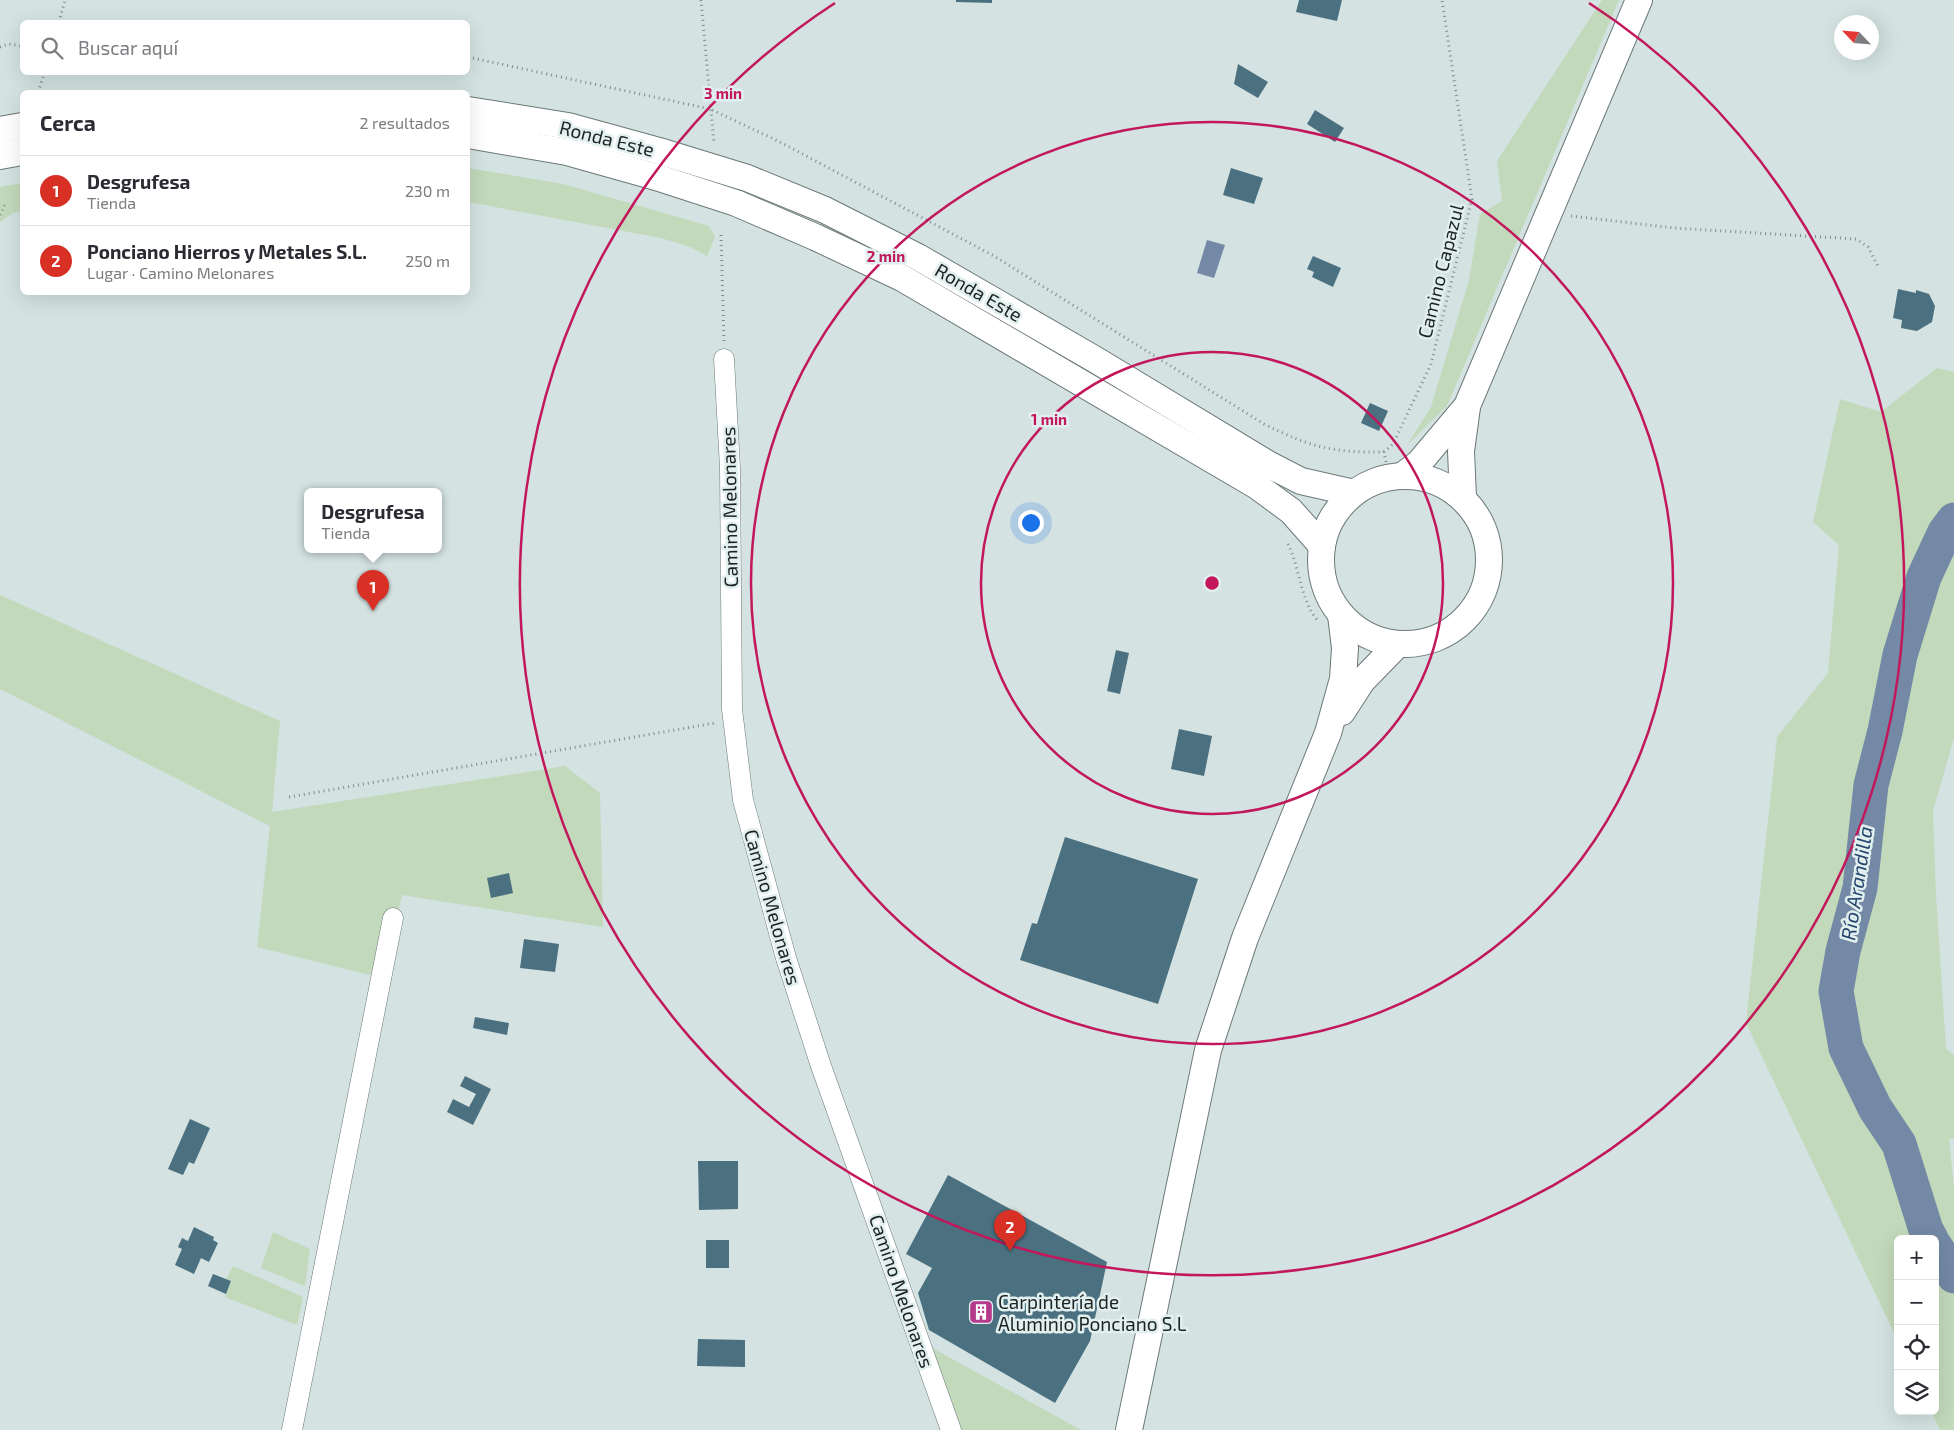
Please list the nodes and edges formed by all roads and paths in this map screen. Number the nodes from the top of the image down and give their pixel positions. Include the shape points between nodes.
1 (65, 0) edge
2 (701, 0) edge
3 (1442, 0) edge
4 (1638, 0) edge
5 (60, 20) edge
6 (0, 46) edge
7 (20, 46) edge
8 (44, 75) edge
9 (39, 90) edge
10 (470, 110) edge
11 (20, 126) edge
12 (0, 130) edge
13 (470, 135) edge
14 (714, 146) dead end
15 (20, 152) edge
16 (0, 156) edge
17 (6, 202) dead end
18 (1548, 214) junction
19 (0, 215) edge
20 (721, 235) dead end
21 (1878, 266) dead end
22 (724, 360) joint
23 (1467, 406) junction
24 (1397, 476) junction
25 (1354, 493) junction
26 (1463, 498) junction
27 (1288, 542) dead end
28 (1322, 546) junction
29 (1342, 622) junction
30 (1398, 644) junction
31 (733, 720) junction
32 (1328, 734) junction
33 (289, 797) dead end
34 (393, 918) dead end
35 (292, 1430) edge
36 (951, 1430) edge
37 (1129, 1430) edge

1 - 5 path
2 - 14 path
3 - 24 path, Camino Capazul via 1472,199 1431,364 1392,444 1384,452
4 - 18 main road
6 - 7 path
8 - 9 path
10 - 25 main road, Ronda Este via 568,126 658,151 747,178 826,210 926,261 1268,464 1301,481
11 - 12 main road
13 - 28 main road, Ronda Este via 567,152 736,203 902,278 1258,486 1292,511
15 - 16 main road
17 - 19 path
18 - 21 path via 1674,228 1856,239 1868,247
18 - 23 main road
20 - 22 path
22 - 31 street, Camino Melonares via 730,478
23 - 24 main road via 1419,463
23 - 26 main road via 1461,450
24 - 25 main road via 1371,483
24 - 26 main road via 1424,478
25 - 28 main road via 1333,517
26 - 30 main road via 1478,516 1490,560 1480,597 1462,622 1443,636 1421,643
27 - 29 path via 1311,612 1319,621
28 - 29 main road via 1322,571 1328,595
29 - 30 main road via 1367,636
29 - 32 main road via 1344,679
30 - 32 main road via 1362,681
31 - 33 path
31 - 36 street, Camino Melonares via 743,800 786,958 821,1066
32 - 37 main road via 1245,938 1208,1050
34 - 35 street

